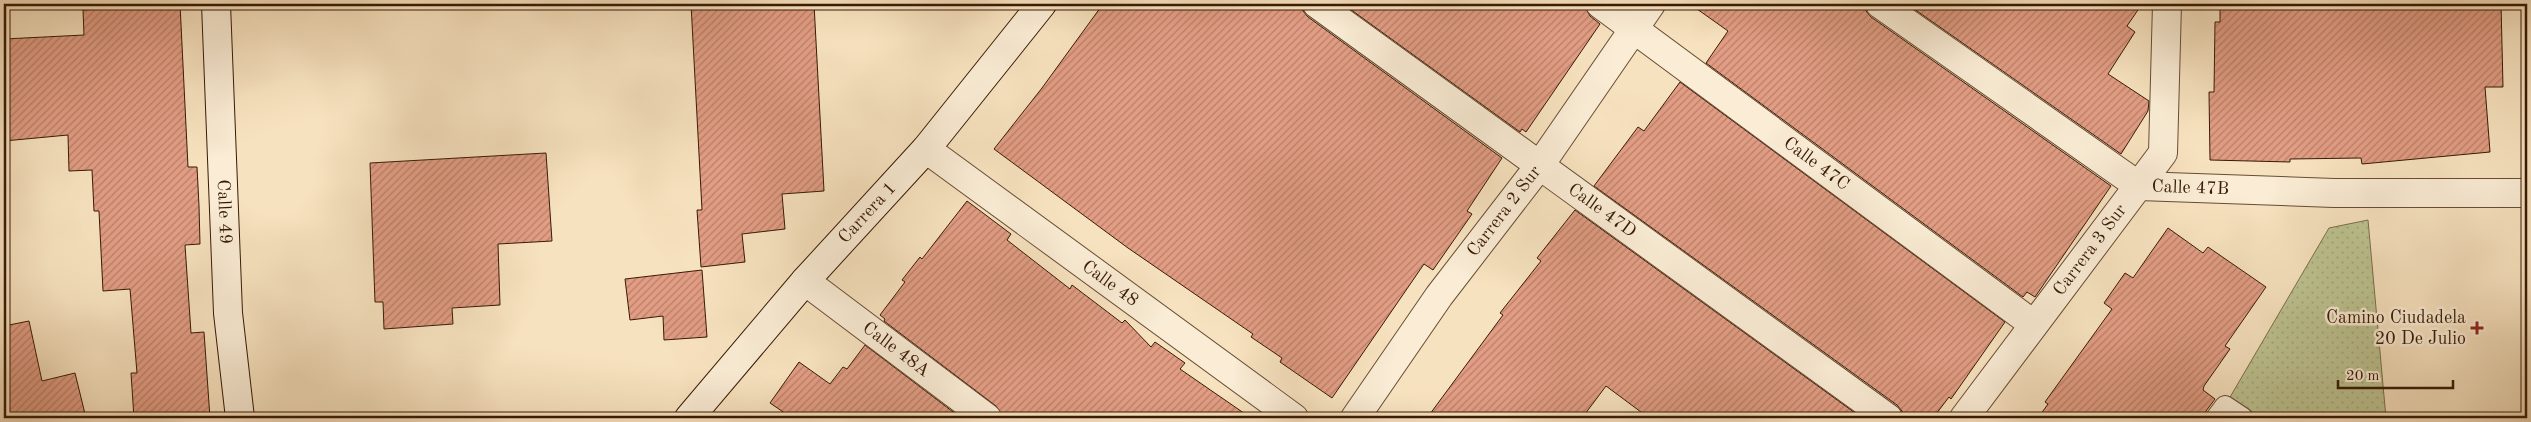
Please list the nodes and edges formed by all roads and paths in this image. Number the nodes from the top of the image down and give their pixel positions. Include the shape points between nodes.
1 (216, 4) edge
2 (1042, 4) edge
3 (1317, 4) edge
4 (1600, 4) edge
5 (1651, 4) edge
6 (1880, 4) edge
7 (2166, 5) edge
8 (1633, 28) junction
9 (926, 149) junction
10 (1540, 165) junction
11 (2140, 186) junction
12 (2527, 194) edge
13 (805, 281) junction
14 (2033, 324) junction
15 (2221, 412) edge
16 (240, 418) edge
17 (690, 418) edge
18 (987, 418) edge
19 (1294, 418) edge
20 (1355, 418) edge
21 (1888, 418) edge
22 (1964, 418) edge
23 (2242, 418) edge

1 - 16 street, Calle 49 via 228,313
2 - 9 street, Carrera 1
3 - 10 street, Calle 47D
4 - 8 street, Calle 47C
5 - 8 street, Carrera 2 Sur
6 - 11 street, Calle 47B
7 - 11 street, Carrera 3 Sur via 2162,153
8 - 10 street, Carrera 2 Sur
8 - 14 street, Calle 47C
9 - 13 street, Carrera 1
9 - 19 street, Calle 48
10 - 20 street, Carrera 2 Sur via 1439,296
10 - 21 street, Calle 47D
11 - 12 street, Calle 47B via 2334,193
11 - 14 street, Carrera 3 Sur
13 - 17 street, Carrera 1
13 - 18 street, Calle 48A
14 - 22 street, Carrera 3 Sur
15 - 23 lane

